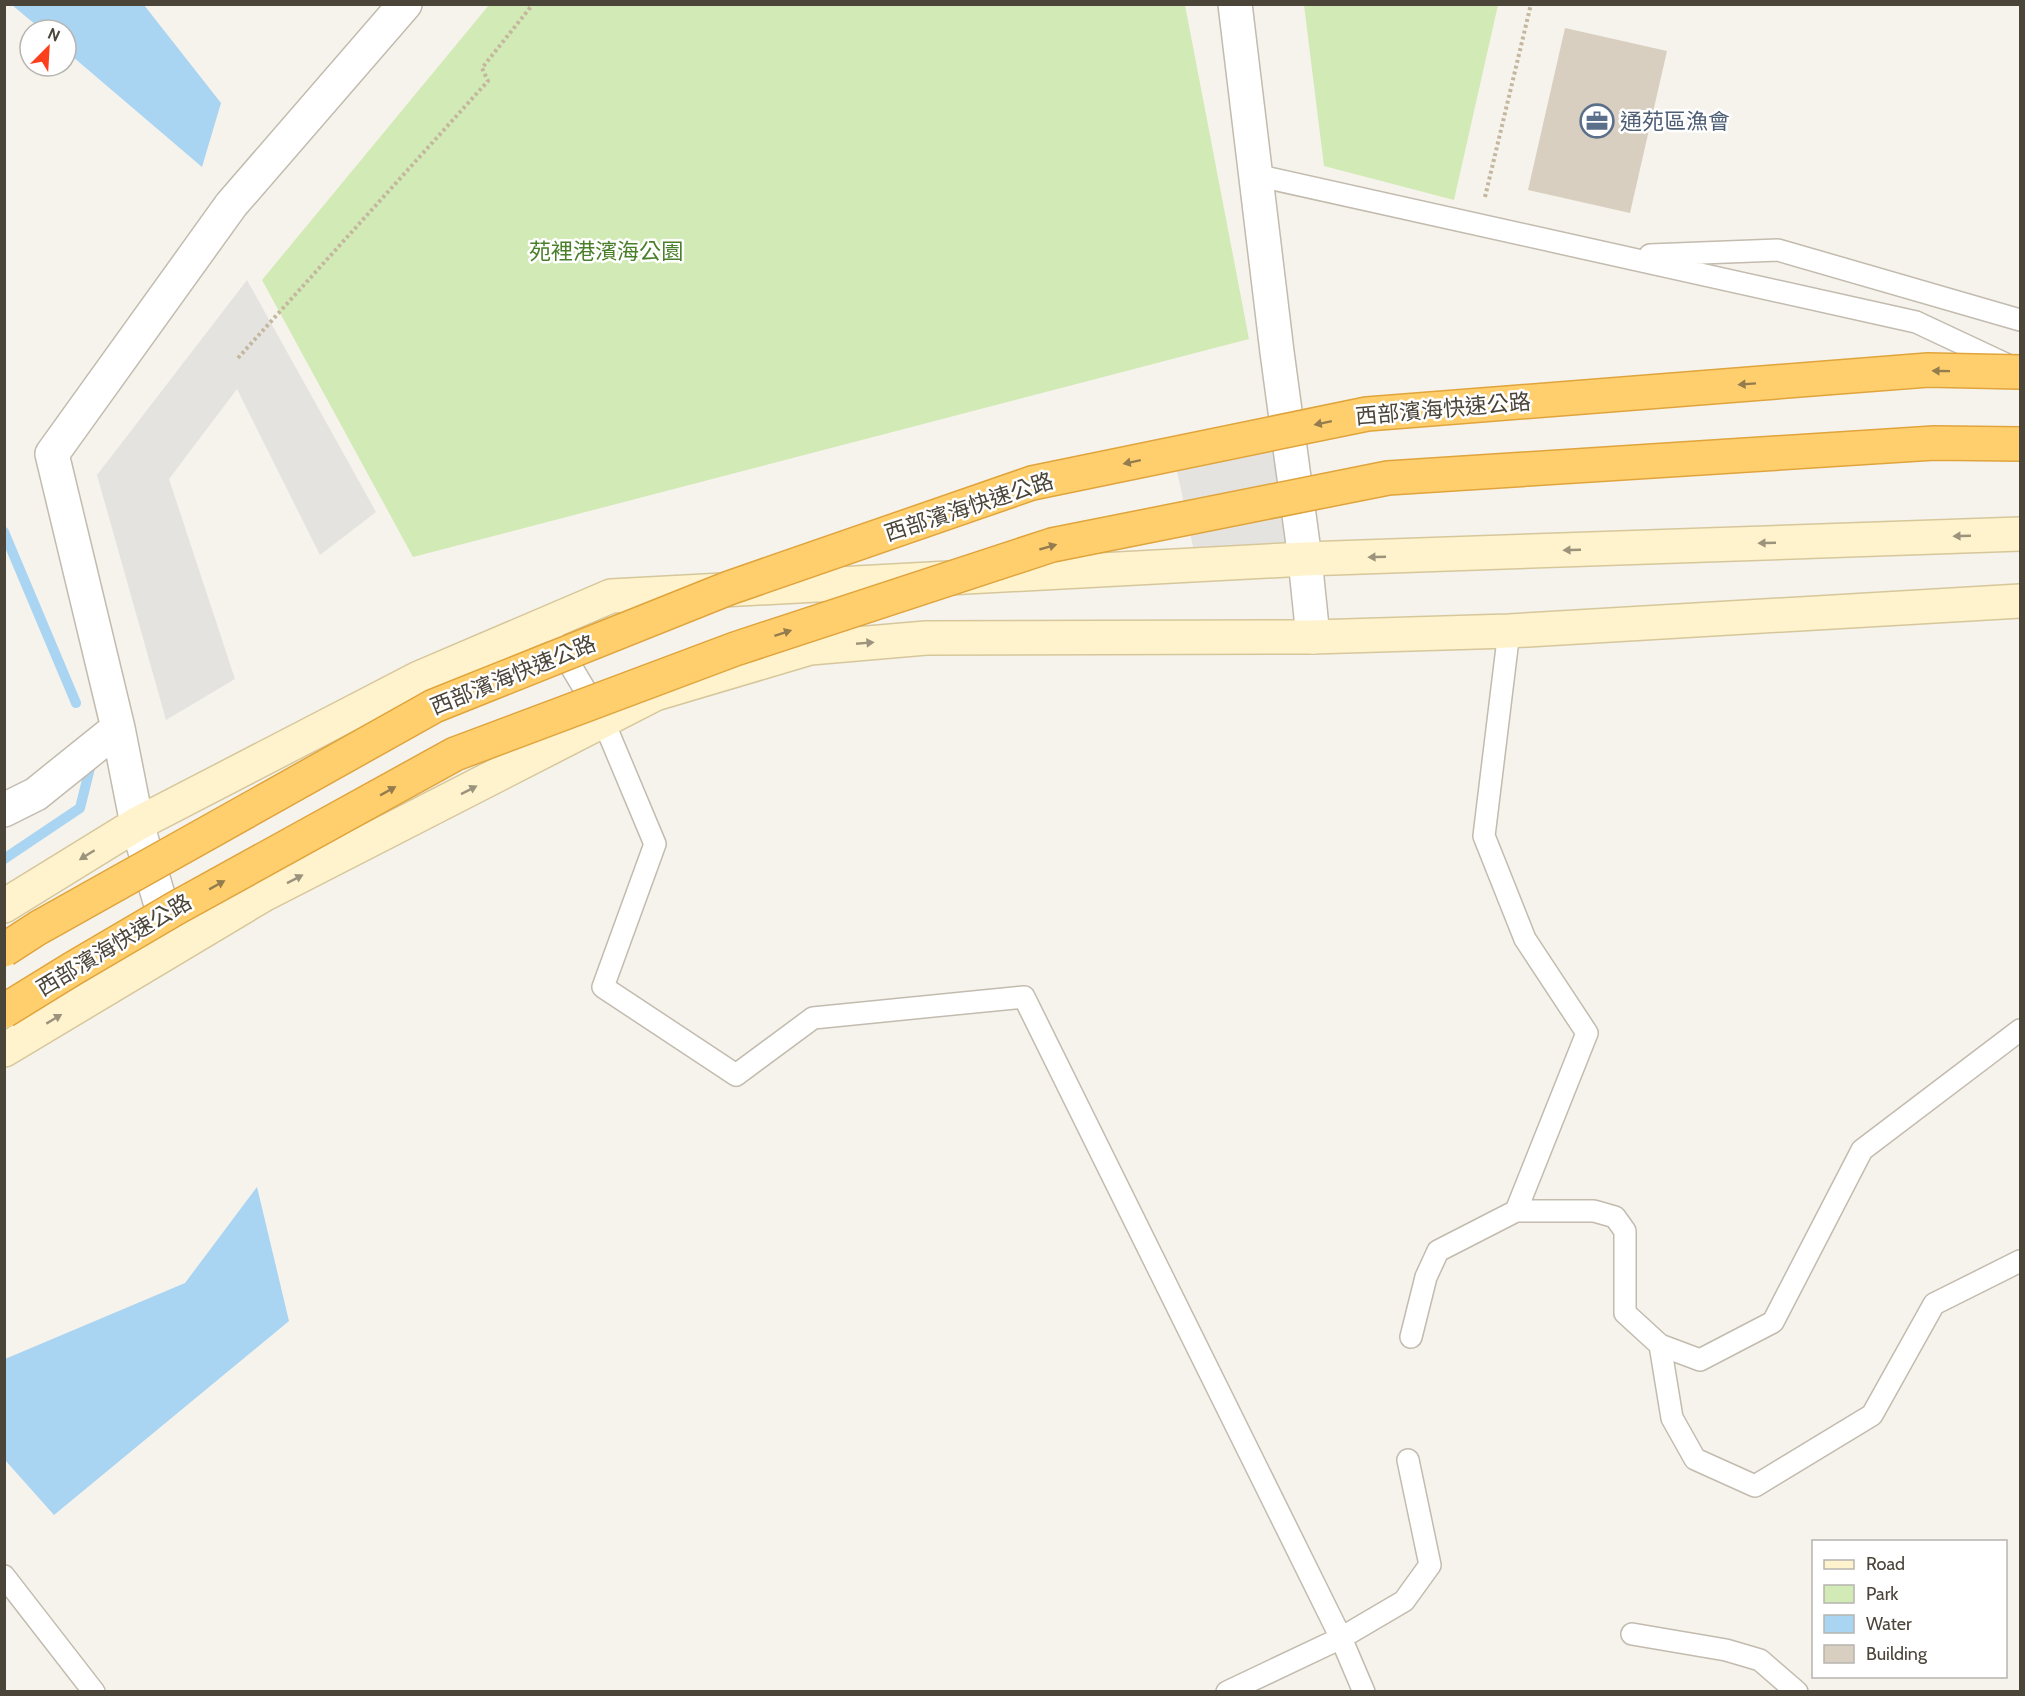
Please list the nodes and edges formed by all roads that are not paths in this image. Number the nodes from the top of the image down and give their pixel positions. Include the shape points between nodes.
1 (405, 4) edge
2 (1235, 4) edge
3 (1255, 175) junction
4 (1620, 256) junction
5 (2020, 320) edge
6 (2020, 371) edge
7 (2020, 444) edge
8 (2020, 534) edge
9 (1305, 559) junction
10 (2020, 601) edge
11 (546, 624) junction
12 (1509, 631) junction
13 (1313, 637) junction
14 (603, 720) junction
15 (117, 728) junction
16 (4, 810) edge
17 (137, 824) junction
18 (4, 906) edge
19 (174, 947) junction
20 (4, 950) edge
21 (4, 1011) edge
22 (2020, 1030) edge
23 (4, 1050) edge
24 (1516, 1211) junction
25 (2020, 1261) edge
26 (1411, 1337) dead end
27 (1660, 1344) junction
28 (1408, 1460) dead end
29 (4, 1576) edge
30 (1632, 1634) dead end
31 (1341, 1638) junction
32 (94, 1692) edge
33 (1227, 1692) edge
34 (1364, 1692) edge
35 (1797, 1692) edge

1 - 15 street via 231,205 52,454
2 - 3 street
3 - 4 lane
3 - 9 street
4 - 5 lane via 1778,250
4 - 6 lane via 1916,322
6 -> 20 highway, 西部濱海快速公路, bridge via 1928,370 1367,414 1032,483 729,588 434,706
21 -> 7 highway, 西部濱海快速公路, bridge via 176,908 455,754 735,649 1052,545 1388,478 1934,443
8 -> 9 street
9 - 11 street via 611,596
9 - 13 street
10 - 12 street
11 - 14 lane
11 - 17 street via 419,678
12 - 13 street
12 - 24 lane via 1484,836 1525,939 1587,1034
14 -> 13 street via 655,694 810,648 926,638
19 -> 14 street via 263,895
14 - 31 lane via 655,844 603,987 736,1075 813,1018 1024,997
15 - 16 street via 36,794
15 - 17 street
17 -> 18 street
17 - 19 street
23 -> 19 street
22 - 27 lane via 1862,1150 1773,1322 1700,1360
24 - 26 lane via 1438,1251 1426,1277
24 - 27 lane via 1594,1211 1615,1217 1625,1232 1625,1313
25 - 27 lane via 1934,1304 1872,1415 1755,1486 1695,1459 1672,1418
28 - 31 lane via 1430,1565 1404,1600
29 - 32 lane
30 - 35 lane via 1726,1650 1760,1660
31 - 33 lane
31 - 34 lane

